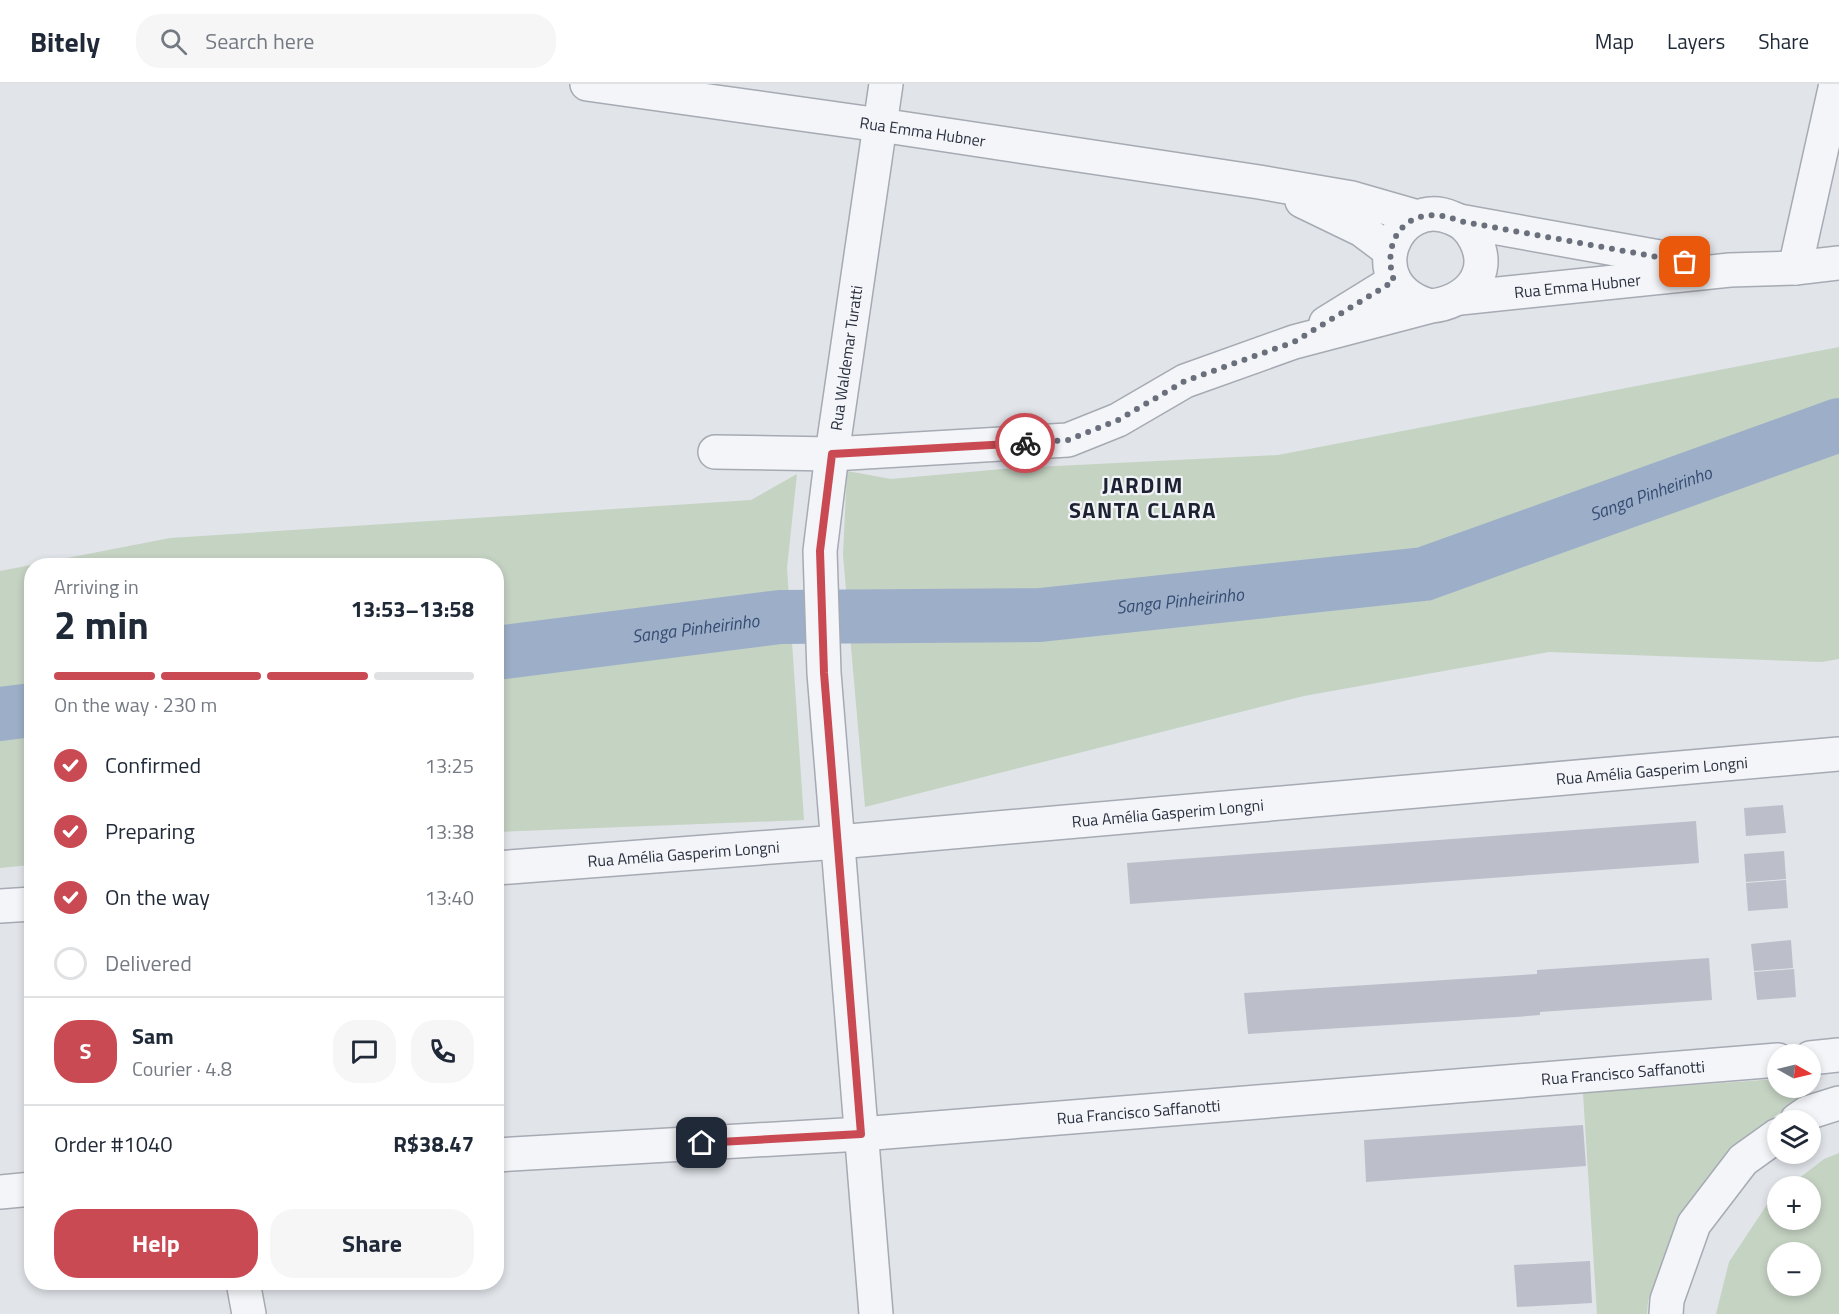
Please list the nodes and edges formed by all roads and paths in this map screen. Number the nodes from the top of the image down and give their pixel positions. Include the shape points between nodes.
1 (587, 84) edge
2 (886, 84) edge
3 (1836, 84) edge
4 (880, 125) junction
5 (1259, 182) junction
6 (1418, 217) junction
7 (1459, 221) junction
8 (1839, 263) edge
9 (1392, 266) junction
10 (1795, 268) junction
11 (1730, 270) junction
12 (1446, 302) junction
13 (1294, 342) junction
14 (715, 452) dead end
15 (832, 454) junction
16 (1839, 754) edge
17 (838, 842) junction
18 (504, 867) edge
19 (24, 904) edge
20 (0, 906) edge
21 (1839, 1055) edge
22 (1821, 1057) edge
23 (1767, 1061) edge
24 (1839, 1103) edge
25 (1817, 1110) edge
26 (861, 1134) junction
27 (1767, 1143) edge
28 (504, 1155) edge
29 (24, 1190) edge
30 (0, 1192) edge
31 (244, 1290) edge
32 (249, 1314) edge
33 (876, 1314) edge
34 (1666, 1314) edge

1 - 4 street, Rua Emma Hubner
2 - 4 street, Rua Waldemar Turatti
3 - 10 street
4 - 5 street, Rua Emma Hubner
4 - 15 street, Rua Waldemar Turatti
5 - 6 street, Rua Emma Hubner via 1352,198
5 - 9 street, Rua Emma Hubner via 1353,225
6 - 7 street via 1446,215
6 - 9 street via 1395,237
7 - 11 street, Rua Emma Hubner
7 - 12 street via 1478,244 1479,274 1471,288
8 - 10 street, Rua Emma Hubner
9 - 12 street via 1403,293 1410,298 1416,302
9 - 13 street
10 - 11 street, Rua Emma Hubner
11 - 12 street, Rua Emma Hubner
12 - 13 street, Rua Emma Hubner
13 - 15 street via 1185,381 1118,420 1068,440
14 - 15 street
15 - 17 street, Rua Waldemar Turatti via 820,551 824,673
16 - 17 street, Rua Amélia Gasperim Longni
17 - 18 street, Rua Amélia Gasperim Longni
17 - 26 street, Rua Waldemar Turatti
19 - 20 street
21 - 22 street
23 - 26 street, Rua Francisco Saffanotti
24 - 25 street
26 - 28 street, Rua Francisco Saffanotti
26 - 33 street, Rua Waldemar Turatti
27 - 34 street via 1743,1160 1694,1224 1667,1300
29 - 30 street
31 - 32 street

